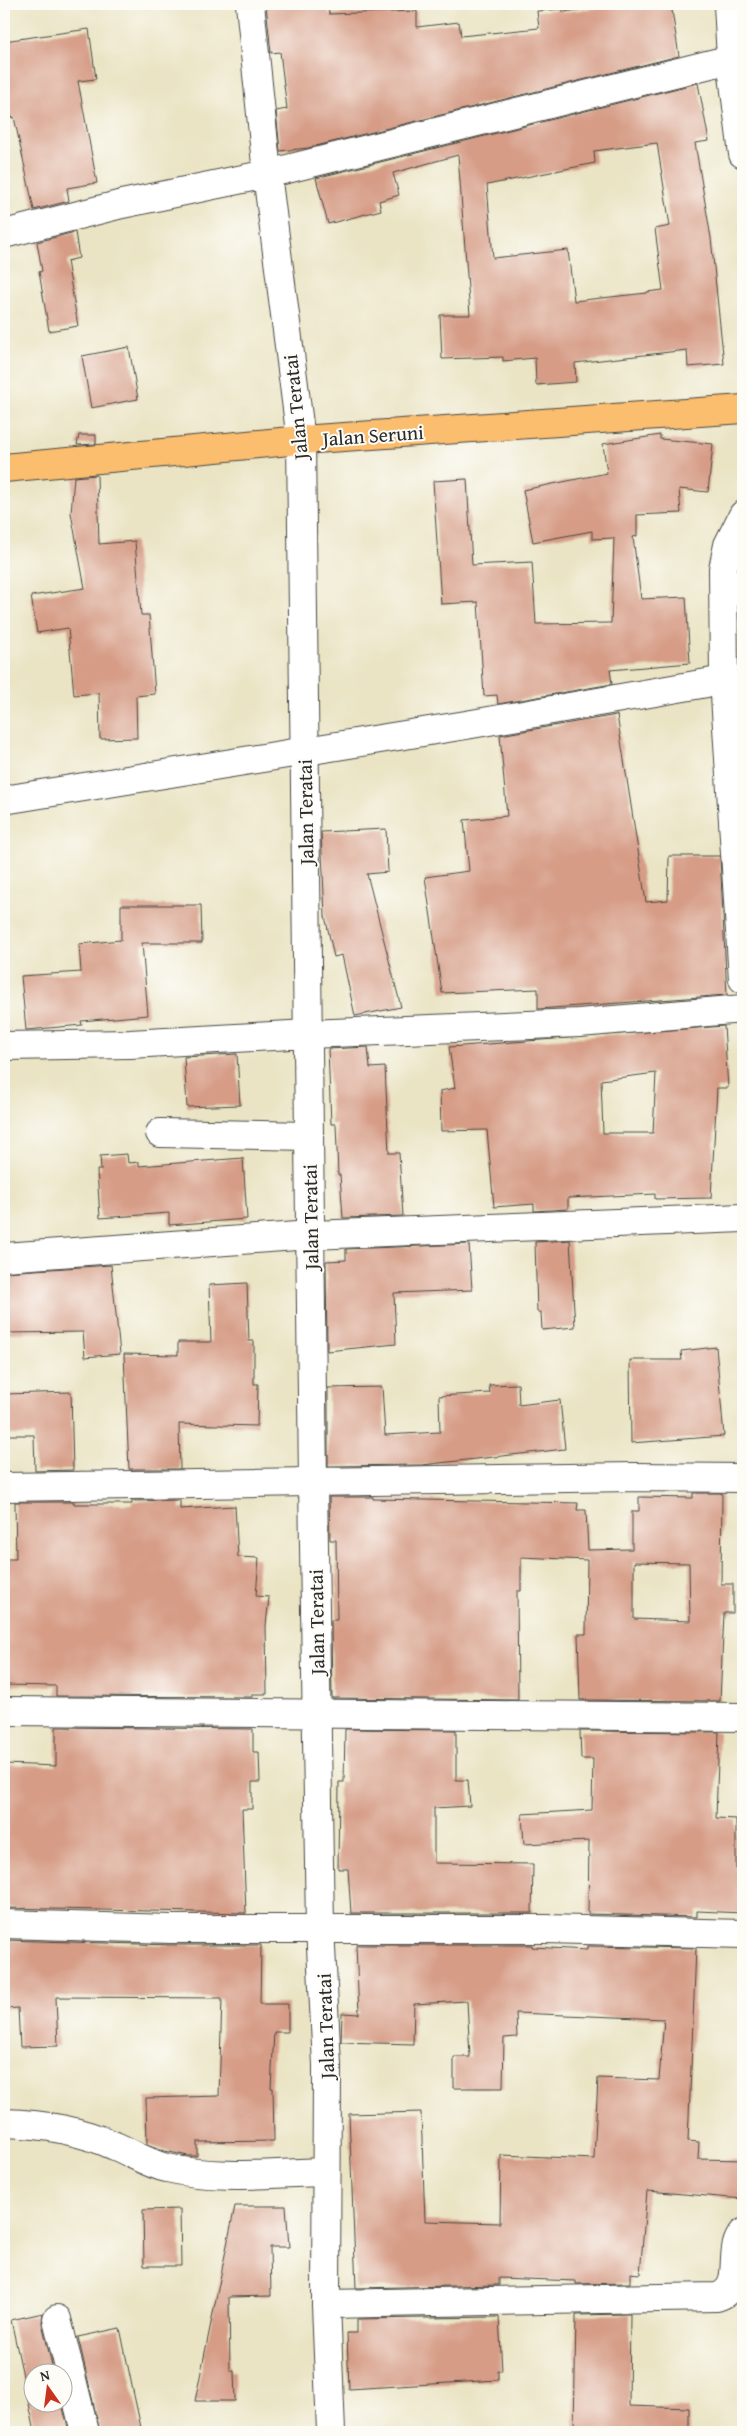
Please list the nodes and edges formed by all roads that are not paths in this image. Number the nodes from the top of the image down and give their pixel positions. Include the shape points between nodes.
1 (250, 4) edge
2 (728, 4) edge
3 (731, 58) junction
4 (743, 154) edge
5 (267, 174) junction
6 (4, 234) edge
7 (743, 409) edge
8 (301, 440) junction
9 (4, 468) edge
10 (743, 515) edge
11 (724, 680) junction
12 (304, 752) junction
13 (4, 800) edge
14 (743, 979) edge
15 (743, 1009) edge
16 (308, 1034) junction
17 (4, 1046) edge
18 (160, 1133) dead end
19 (309, 1136) junction
20 (743, 1218) edge
21 (310, 1235) junction
22 (4, 1257) edge
23 (743, 1478) edge
24 (313, 1483) junction
25 (4, 1487) edge
26 (4, 1711) edge
27 (317, 1714) junction
28 (743, 1717) edge
29 (4, 1924) edge
30 (320, 1928) junction
31 (743, 1934) edge
32 (4, 2124) edge
33 (326, 2172) junction
34 (743, 2233) edge
35 (326, 2304) junction
36 (57, 2319) dead end
37 (85, 2432) edge
38 (331, 2432) edge

1 - 5 street, Jalan Teratai
2 - 3 street
3 - 4 street
3 - 5 street
5 - 6 street via 122,204
5 - 8 street, Jalan Teratai
7 - 8 main road, Jalan Seruni
8 - 9 main road, Jalan Seruni
8 - 12 street, Jalan Teratai
10 - 11 street via 724,561
11 - 12 street
11 - 14 street
12 - 13 street
12 - 16 street, Jalan Teratai
15 - 16 street via 579,1023
16 - 17 street via 130,1044
16 - 19 street, Jalan Teratai
18 - 19 street
19 - 21 street, Jalan Teratai
20 - 21 street
21 - 22 street
21 - 24 street, Jalan Teratai
23 - 24 street
24 - 25 street
24 - 27 street, Jalan Teratai
26 - 27 street
27 - 28 street
27 - 30 street, Jalan Teratai
29 - 30 street via 171,1929
30 - 31 street
30 - 33 street, Jalan Teratai via 327,2065
32 - 33 street via 30,2124 66,2130 114,2145 167,2168 221,2174
33 - 35 street, Jalan Teratai
34 - 35 street via 737,2246 732,2287 727,2294 718,2297
35 - 38 street, Jalan Teratai
36 - 37 street

